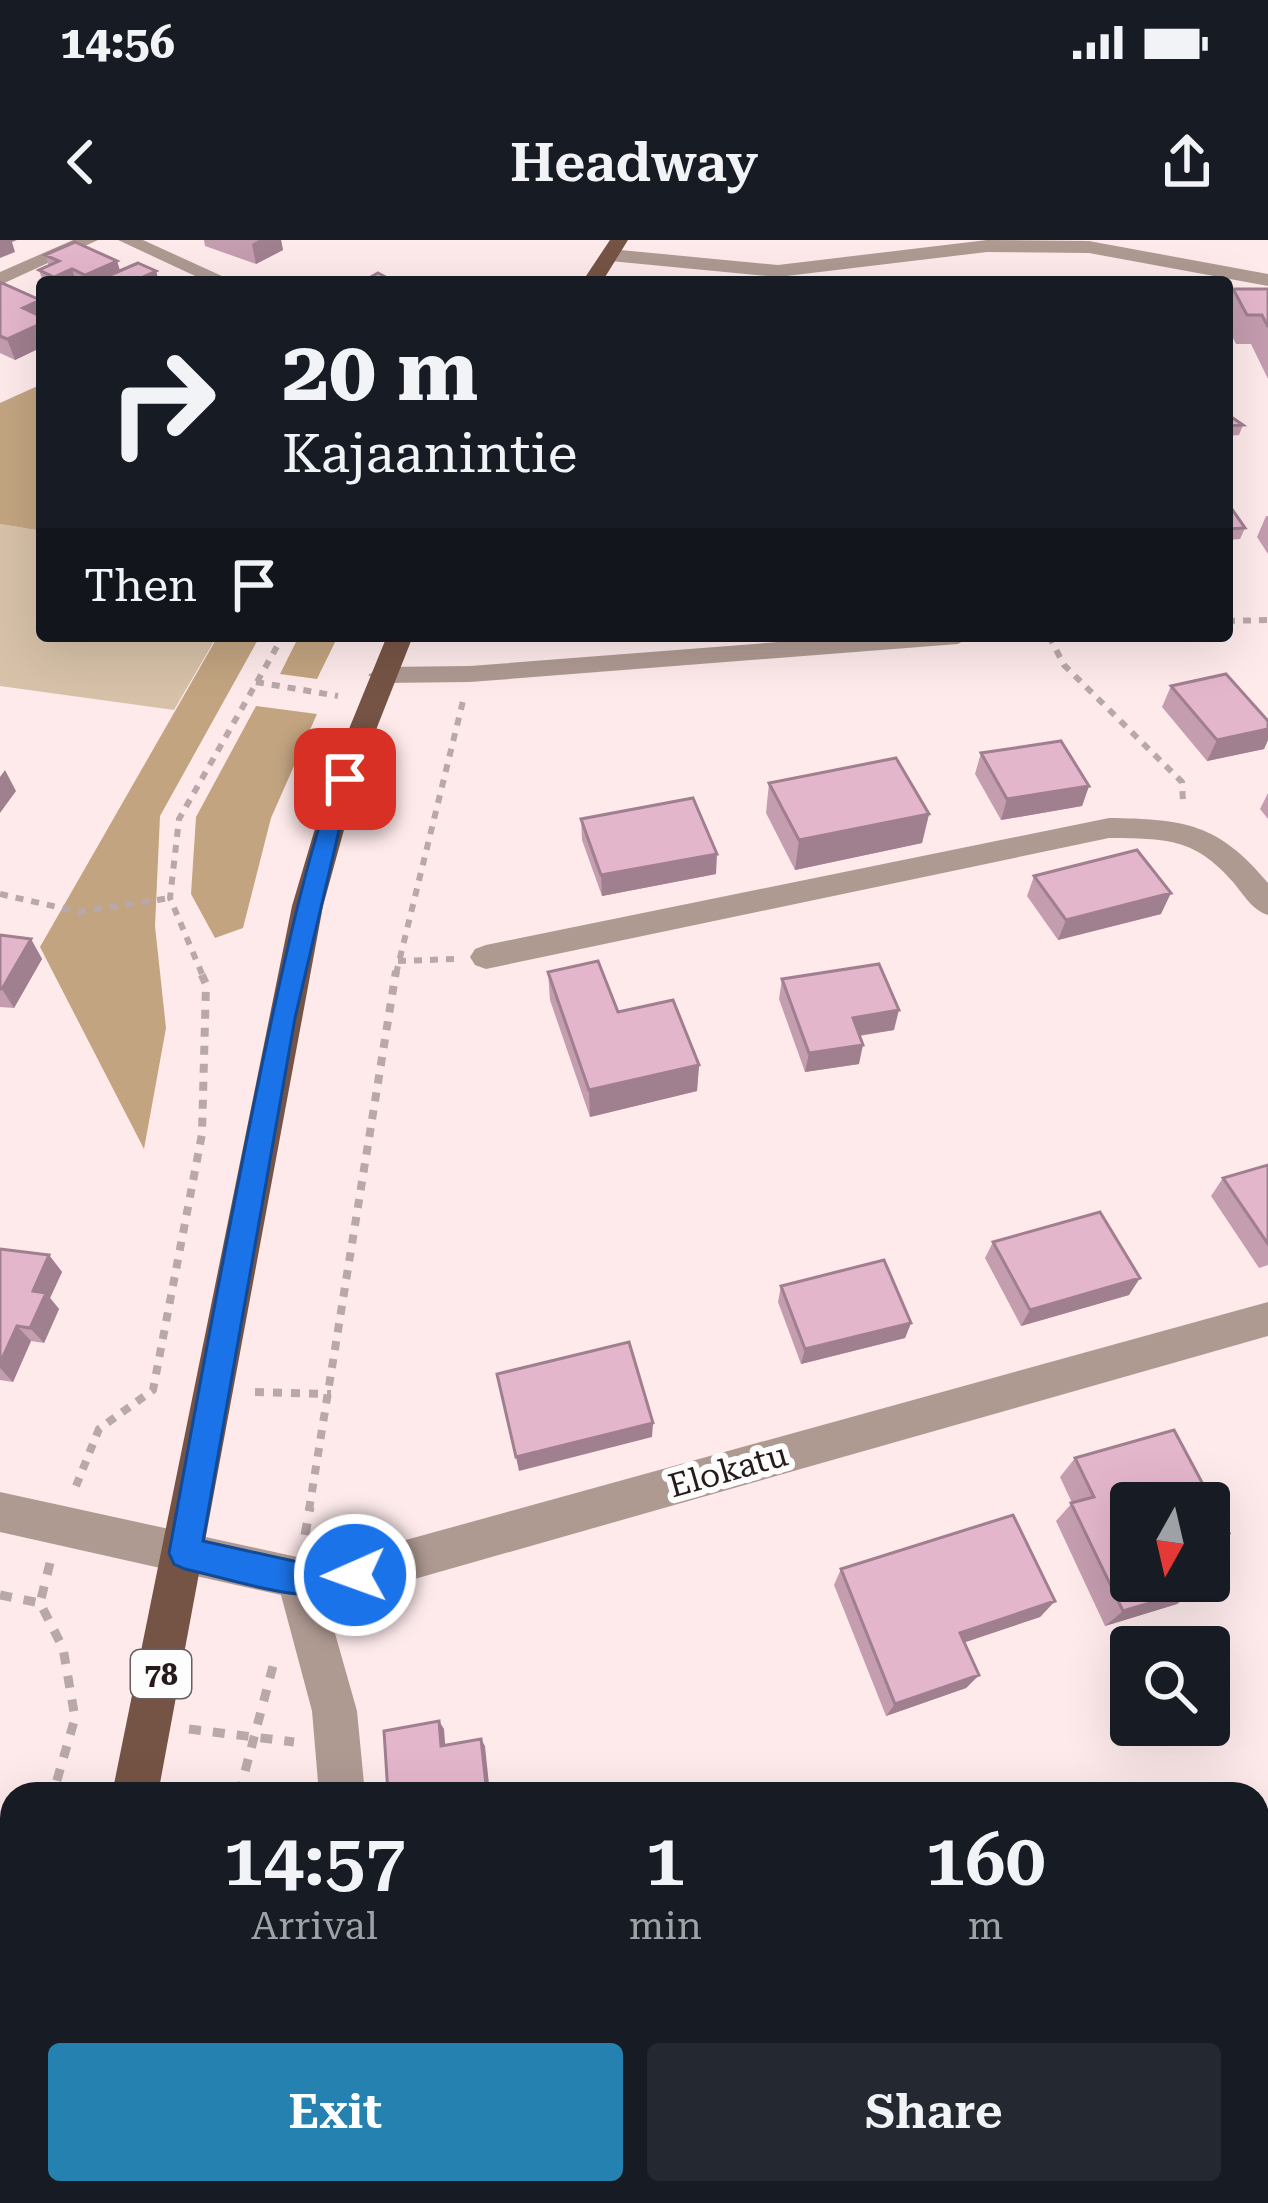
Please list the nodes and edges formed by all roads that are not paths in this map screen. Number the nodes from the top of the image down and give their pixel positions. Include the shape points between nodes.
1 (88, 240) edge
2 (128, 240) edge
3 (614, 247) edge
4 (211, 276) edge
5 (596, 276) edge
6 (0, 279) edge
7 (1268, 280) edge
8 (397, 642) edge
9 (881, 642) edge
10 (377, 688) junction
11 (1268, 904) edge
12 (487, 957) road end
13 (1268, 1319) edge
14 (0, 1512) edge
15 (185, 1553) junction
16 (298, 1578) junction
17 (138, 1782) edge
18 (342, 1782) edge

1 - 6 street
2 - 4 street
3 - 5 main road
3 - 7 street via 778,271 987,246 1089,247
8 - 10 main road, 78
9 - 10 street
10 - 15 main road, 78 via 331,818 283,1018
11 - 12 street via 1224,850 1183,828 1109,828
13 - 16 street, Elokatu via 355,1575
14 - 15 street, Elokatu
15 - 16 street, Elokatu
15 - 17 main road, 78
16 - 18 street via 343,1748

